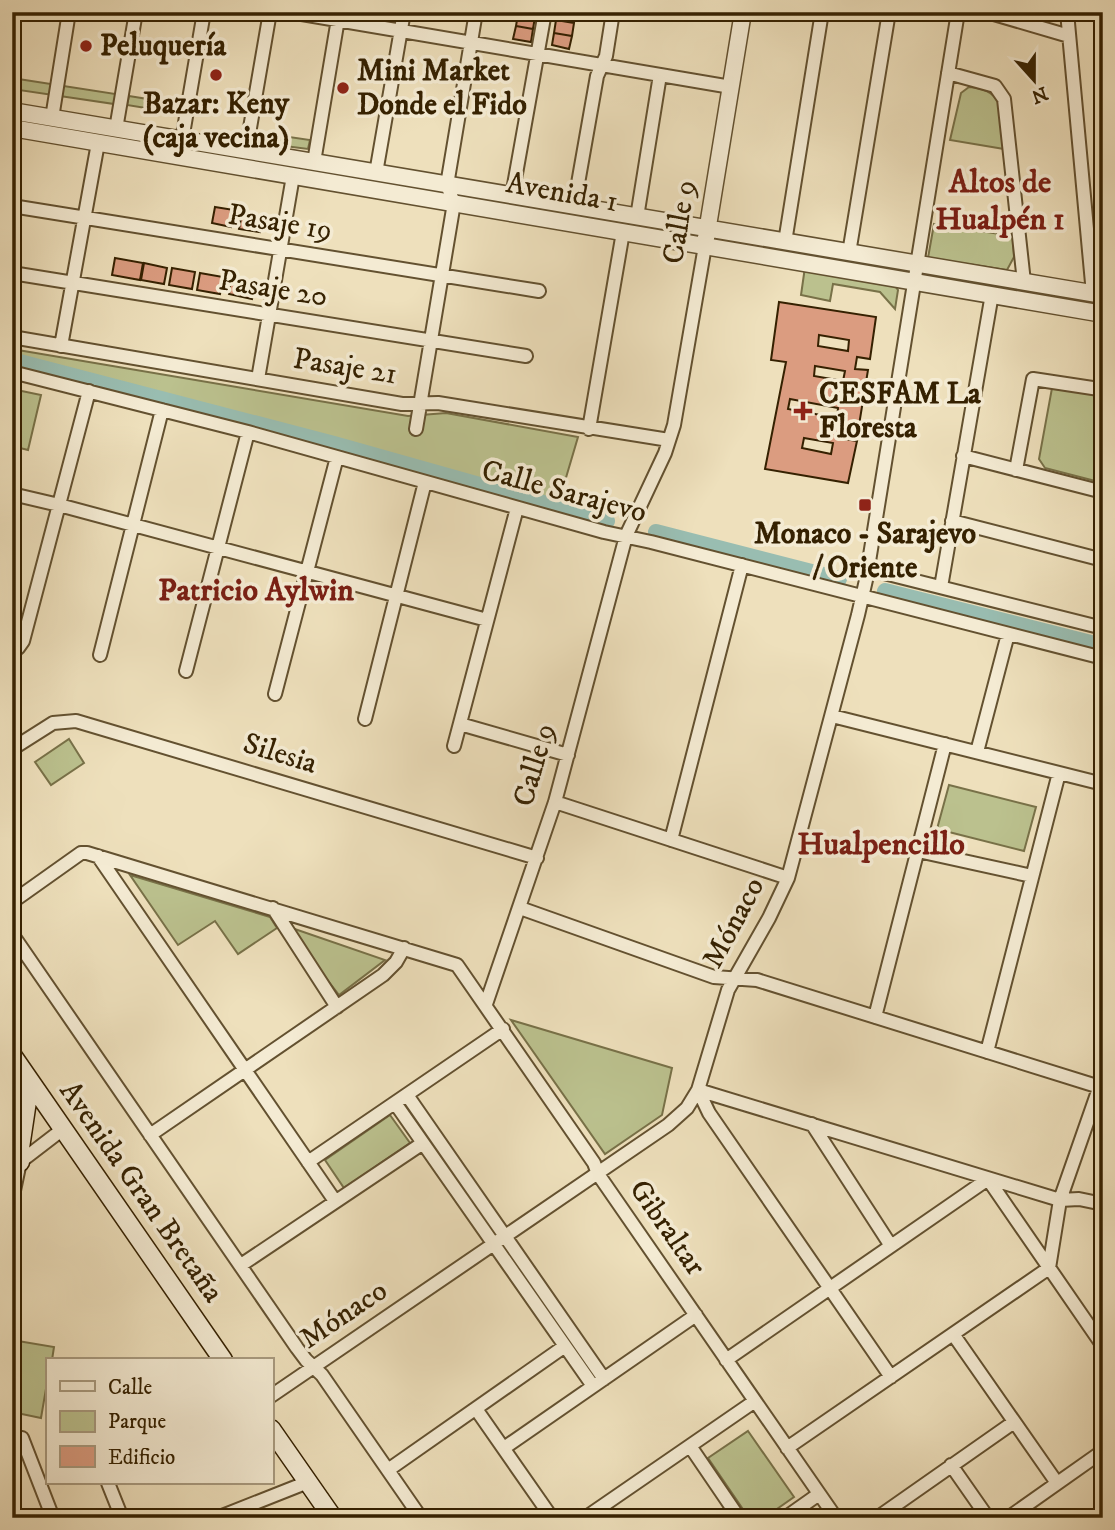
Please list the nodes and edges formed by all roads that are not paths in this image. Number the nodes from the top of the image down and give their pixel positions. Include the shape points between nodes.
1 (69, 12) edge
2 (136, 12) edge
3 (204, 12) edge
4 (270, 12) edge
5 (290, 12) edge
6 (404, 12) edge
7 (477, 12) edge
8 (545, 12) edge
9 (613, 12) edge
10 (743, 12) edge
11 (822, 12) edge
12 (889, 12) edge
13 (958, 12) edge
14 (987, 12) edge
15 (1067, 12) edge
16 (338, 16) edge
17 (401, 31) junction
18 (1069, 36) junction
19 (471, 43) junction
20 (537, 54) junction
21 (601, 65) junction
22 (948, 73) junction
23 (660, 75) junction
24 (731, 87) junction
25 (12, 111) edge
26 (52, 118) junction
27 (12, 128) edge
28 (116, 129) junction
29 (182, 140) junction
30 (97, 143) junction
31 (246, 151) junction
32 (314, 162) junction
33 (376, 173) junction
34 (293, 176) junction
35 (447, 185) junction
36 (512, 196) junction
37 (454, 203) junction
38 (12, 206) edge
39 (574, 206) junction
40 (637, 217) junction
41 (84, 218) junction
42 (708, 229) junction
43 (623, 232) junction
44 (785, 242) junction
45 (705, 246) junction
46 (280, 250) junction
47 (849, 253) junction
48 (917, 264) junction
49 (12, 273) edge
50 (442, 276) junction
51 (914, 281) junction
52 (1024, 282) junction
53 (72, 283) junction
54 (539, 292) dead end
55 (992, 294) junction
56 (1098, 295) edge
57 (1103, 314) edge
58 (269, 315) junction
59 (12, 337) edge
60 (431, 342) junction
61 (61, 346) junction
62 (526, 356) dead end
63 (12, 372) edge
64 (258, 379) junction
65 (89, 391) junction
66 (1103, 392) edge
67 (421, 403) junction
68 (162, 410) junction
69 (416, 429) dead end
70 (589, 429) junction
71 (248, 432) junction
72 (669, 440) junction
73 (963, 456) junction
74 (337, 457) junction
75 (1016, 470) junction
76 (425, 482) junction
77 (1103, 492) edge
78 (12, 494) edge
79 (59, 505) junction
80 (516, 508) junction
81 (952, 521) junction
82 (134, 525) junction
83 (626, 537) junction
84 (218, 547) junction
85 (1103, 560) edge
86 (742, 565) junction
87 (868, 569) junction
88 (307, 571) junction
89 (941, 587) junction
90 (396, 595) junction
91 (863, 596) junction
92 (487, 620) junction
93 (1103, 628) edge
94 (1008, 634) junction
95 (13, 650) edge
96 (100, 655) dead end
97 (1103, 658) edge
98 (186, 671) dead end
99 (275, 694) dead end
100 (832, 716) junction
101 (365, 719) dead end
102 (460, 724) junction
103 (945, 744) junction
104 (454, 746) dead end
105 (12, 750) edge
106 (977, 752) junction
107 (568, 755) junction
108 (1059, 773) junction
109 (1103, 784) edge
110 (555, 802) junction
111 (671, 840) junction
112 (918, 850) junction
113 (98, 856) junction
114 (537, 858) junction
115 (1032, 876) junction
116 (788, 877) junction
117 (12, 902) edge
118 (273, 908) junction
119 (520, 908) junction
120 (12, 934) edge
121 (404, 948) junction
122 (735, 978) junction
123 (486, 1004) junction
124 (337, 1007) junction
125 (875, 1017) junction
126 (503, 1029) junction
127 (987, 1052) junction
128 (12, 1055) edge
129 (245, 1070) junction
130 (30, 1081) junction
131 (1102, 1084) edge
132 (698, 1090) junction
133 (407, 1095) junction
134 (395, 1103) junction
135 (812, 1124) junction
136 (429, 1126) junction
137 (63, 1129) junction
138 (150, 1135) junction
139 (420, 1139) junction
140 (20, 1162) junction
141 (308, 1162) junction
142 (598, 1174) junction
143 (988, 1179) junction
144 (12, 1200) edge
145 (1060, 1200) junction
146 (335, 1201) junction
147 (1103, 1204) edge
148 (506, 1237) junction
149 (494, 1245) junction
150 (891, 1246) junction
151 (241, 1265) junction
152 (1049, 1268) junction
153 (830, 1288) junction
154 (695, 1315) junction
155 (953, 1334) junction
156 (565, 1346) junction
157 (1103, 1346) edge
158 (222, 1358) edge
159 (726, 1360) junction
160 (314, 1367) junction
161 (891, 1377) junction
162 (599, 1382) junction
163 (273, 1395) edge
164 (755, 1401) junction
165 (476, 1409) junction
166 (1014, 1422) junction
167 (273, 1432) edge
168 (22, 1438) dead end
169 (690, 1446) junction
170 (504, 1448) junction
171 (787, 1448) junction
172 (1103, 1451) edge
173 (951, 1465) junction
174 (388, 1470) junction
175 (308, 1482) junction
176 (1057, 1483) junction
177 (108, 1484) edge
178 (819, 1494) junction
179 (53, 1518) edge
180 (122, 1518) edge
181 (217, 1518) edge
182 (333, 1518) edge
183 (421, 1518) edge
184 (552, 1518) edge
185 (585, 1518) edge
186 (739, 1518) edge
187 (785, 1518) edge
188 (836, 1518) edge
189 (877, 1518) edge
190 (988, 1518) edge
191 (1008, 1518) edge

1 - 26 street
2 - 28 street
3 - 29 street
4 - 31 street
5 - 16 street
6 - 17 street
7 - 19 street
8 - 20 street
9 - 21 street
10 - 24 street, Calle 9
11 - 44 street
12 - 47 street
13 - 22 street, Mónaco
14 - 18 street
15 - 18 street
16 - 17 street
16 - 32 street
17 - 19 street
17 - 33 street
18 - 56 street
19 - 20 street
19 - 35 street
20 - 21 street
20 - 36 street
21 - 23 street
21 - 39 street
22 - 48 street, Mónaco
22 - 52 street via 995,86 1004,99
23 - 24 street
23 - 40 street
24 - 42 street, Calle 9
25 - 26 street, Avenida 1
26 - 28 street, Avenida 1
27 - 30 street, Avenida 1
28 - 29 street, Avenida 1
29 - 31 street, Avenida 1
30 - 34 street, Avenida 1
30 - 41 street
31 - 32 street, Avenida 1
32 - 33 street, Avenida 1
33 - 35 street, Avenida 1
34 - 37 street, Avenida 1
34 - 46 street
35 - 36 street, Avenida 1
35 - 37 street
36 - 39 street, Avenida 1
37 - 43 street, Avenida 1
37 - 50 street
38 - 41 street, Pasaje 19
39 - 40 street, Avenida 1
40 - 42 street, Avenida 1
41 - 46 street, Pasaje 19
41 - 53 street
42 - 44 street, Avenida 1
42 - 45 street, Calle 9
43 - 45 street, Avenida 1
43 - 70 street
44 - 47 street, Avenida 1
45 - 51 street, Avenida 1
45 - 72 street, Calle 9
46 - 50 street, Pasaje 19
46 - 58 street
47 - 48 street, Avenida 1
48 - 51 street, Mónaco
48 - 52 street, Avenida 1
49 - 53 street, Pasaje 20
50 - 54 street, Pasaje 19
50 - 60 street
51 - 55 street, Avenida 1
51 - 87 street, Mónaco
52 - 56 street, Avenida 1
53 - 58 street, Pasaje 20
53 - 61 street
55 - 57 street, Avenida 1
55 - 73 street
58 - 60 street, Pasaje 20
58 - 64 street
59 - 61 street, Pasaje 21
60 - 62 street, Pasaje 20
60 - 67 street
61 - 64 street, Pasaje 21
63 - 65 street, Calle Sarajevo
64 - 67 street, Pasaje 21 via 402,404
65 - 68 street, Calle Sarajevo
65 - 79 street
66 - 75 street via 1033,379
67 - 69 street
67 - 70 street, Pasaje 21
68 - 71 street, Calle Sarajevo
68 - 82 street
70 - 72 street, Pasaje 21
71 - 74 street, Calle Sarajevo
71 - 84 street
72 - 83 street, Calle 9
73 - 75 street
73 - 81 street
74 - 76 street, Calle Sarajevo
74 - 88 street
75 - 77 street
76 - 80 street, Calle Sarajevo
76 - 90 street
78 - 79 street
79 - 82 street
79 - 95 street via 23,641
80 - 83 street, Calle Sarajevo
80 - 92 street
81 - 85 street
81 - 89 street
82 - 84 street
82 - 96 street
83 - 86 street, Calle Sarajevo
83 - 107 street, Calle 9
84 - 88 street
84 - 98 street
86 - 91 street, Calle Sarajevo
86 - 111 street
87 - 89 street
87 - 91 street, Mónaco
88 - 90 street
88 - 99 street
89 - 93 street
90 - 92 street
90 - 101 street
91 - 94 street, Calle Sarajevo
91 - 100 street, Mónaco
92 - 102 street
94 - 97 street, Calle Sarajevo
94 - 106 street
100 - 103 street
100 - 116 street, Mónaco
102 - 104 street
102 - 107 street
103 - 106 street
103 - 112 street
105 - 114 street, Silesia via 53,723 76,721
106 - 108 street
107 - 110 street, Calle 9
108 - 109 street
108 - 115 street
110 - 111 street
110 - 114 street, Calle 9
111 - 116 street
112 - 115 street
112 - 125 street
113 - 117 street via 81,853
113 - 118 street
113 - 129 street
114 - 119 street, Calle 9
115 - 127 street
116 - 122 street, Mónaco
118 - 121 street
118 - 124 street
119 - 122 street via 714,977
119 - 123 street, Calle 9
120 - 138 street
121 - 123 street, Gibraltar via 459,967
121 - 124 street via 390,969
122 - 125 street via 757,980
122 - 132 street, Mónaco
123 - 126 street, Gibraltar
124 - 129 street
125 - 127 street
126 - 133 street
126 - 142 street, Gibraltar
127 - 131 street
128 - 130 main road, Avenida Gran Bretaña
129 - 138 street
129 - 141 street
130 - 137 main road, Avenida Gran Bretaña
130 - 140 main road
131 - 145 street
132 - 135 street
132 - 142 street, Mónaco via 678,1117
132 - 153 street via 709,1113
133 - 134 street
133 - 136 street
134 - 139 street
134 - 141 street
135 - 143 street
135 - 150 street
136 - 139 street
136 - 148 street
137 - 140 street
137 - 158 main road, Avenida Gran Bretaña
138 - 151 street
139 - 146 street
139 - 149 street
140 - 144 street
141 - 146 street
142 - 148 street, Mónaco
142 - 154 street, Gibraltar
143 - 145 street
143 - 150 street
143 - 152 street
145 - 147 street
145 - 152 street
146 - 151 street
148 - 149 street, Mónaco
148 - 162 street
149 - 156 street
149 - 160 street, Mónaco
150 - 153 street
151 - 160 street
152 - 155 street
152 - 157 street
153 - 159 street
153 - 161 street
154 - 159 street, Gibraltar
154 - 162 street
155 - 161 street
155 - 166 street
156 - 162 street
156 - 165 street
159 - 164 street, Gibraltar
160 - 163 street, Mónaco
160 - 174 street
161 - 171 street
162 - 170 street
164 - 169 street
164 - 171 street, Gibraltar
165 - 170 street
165 - 174 street
166 - 173 street
166 - 176 street
167 - 175 main road
168 - 179 street
169 - 185 street
169 - 186 street
170 - 184 street
171 - 178 street, Gibraltar
172 - 176 street
173 - 189 street
173 - 190 street
174 - 183 street
175 - 181 street
175 - 182 main road
176 - 191 street
177 - 180 street
178 - 187 street
178 - 188 street, Gibraltar

